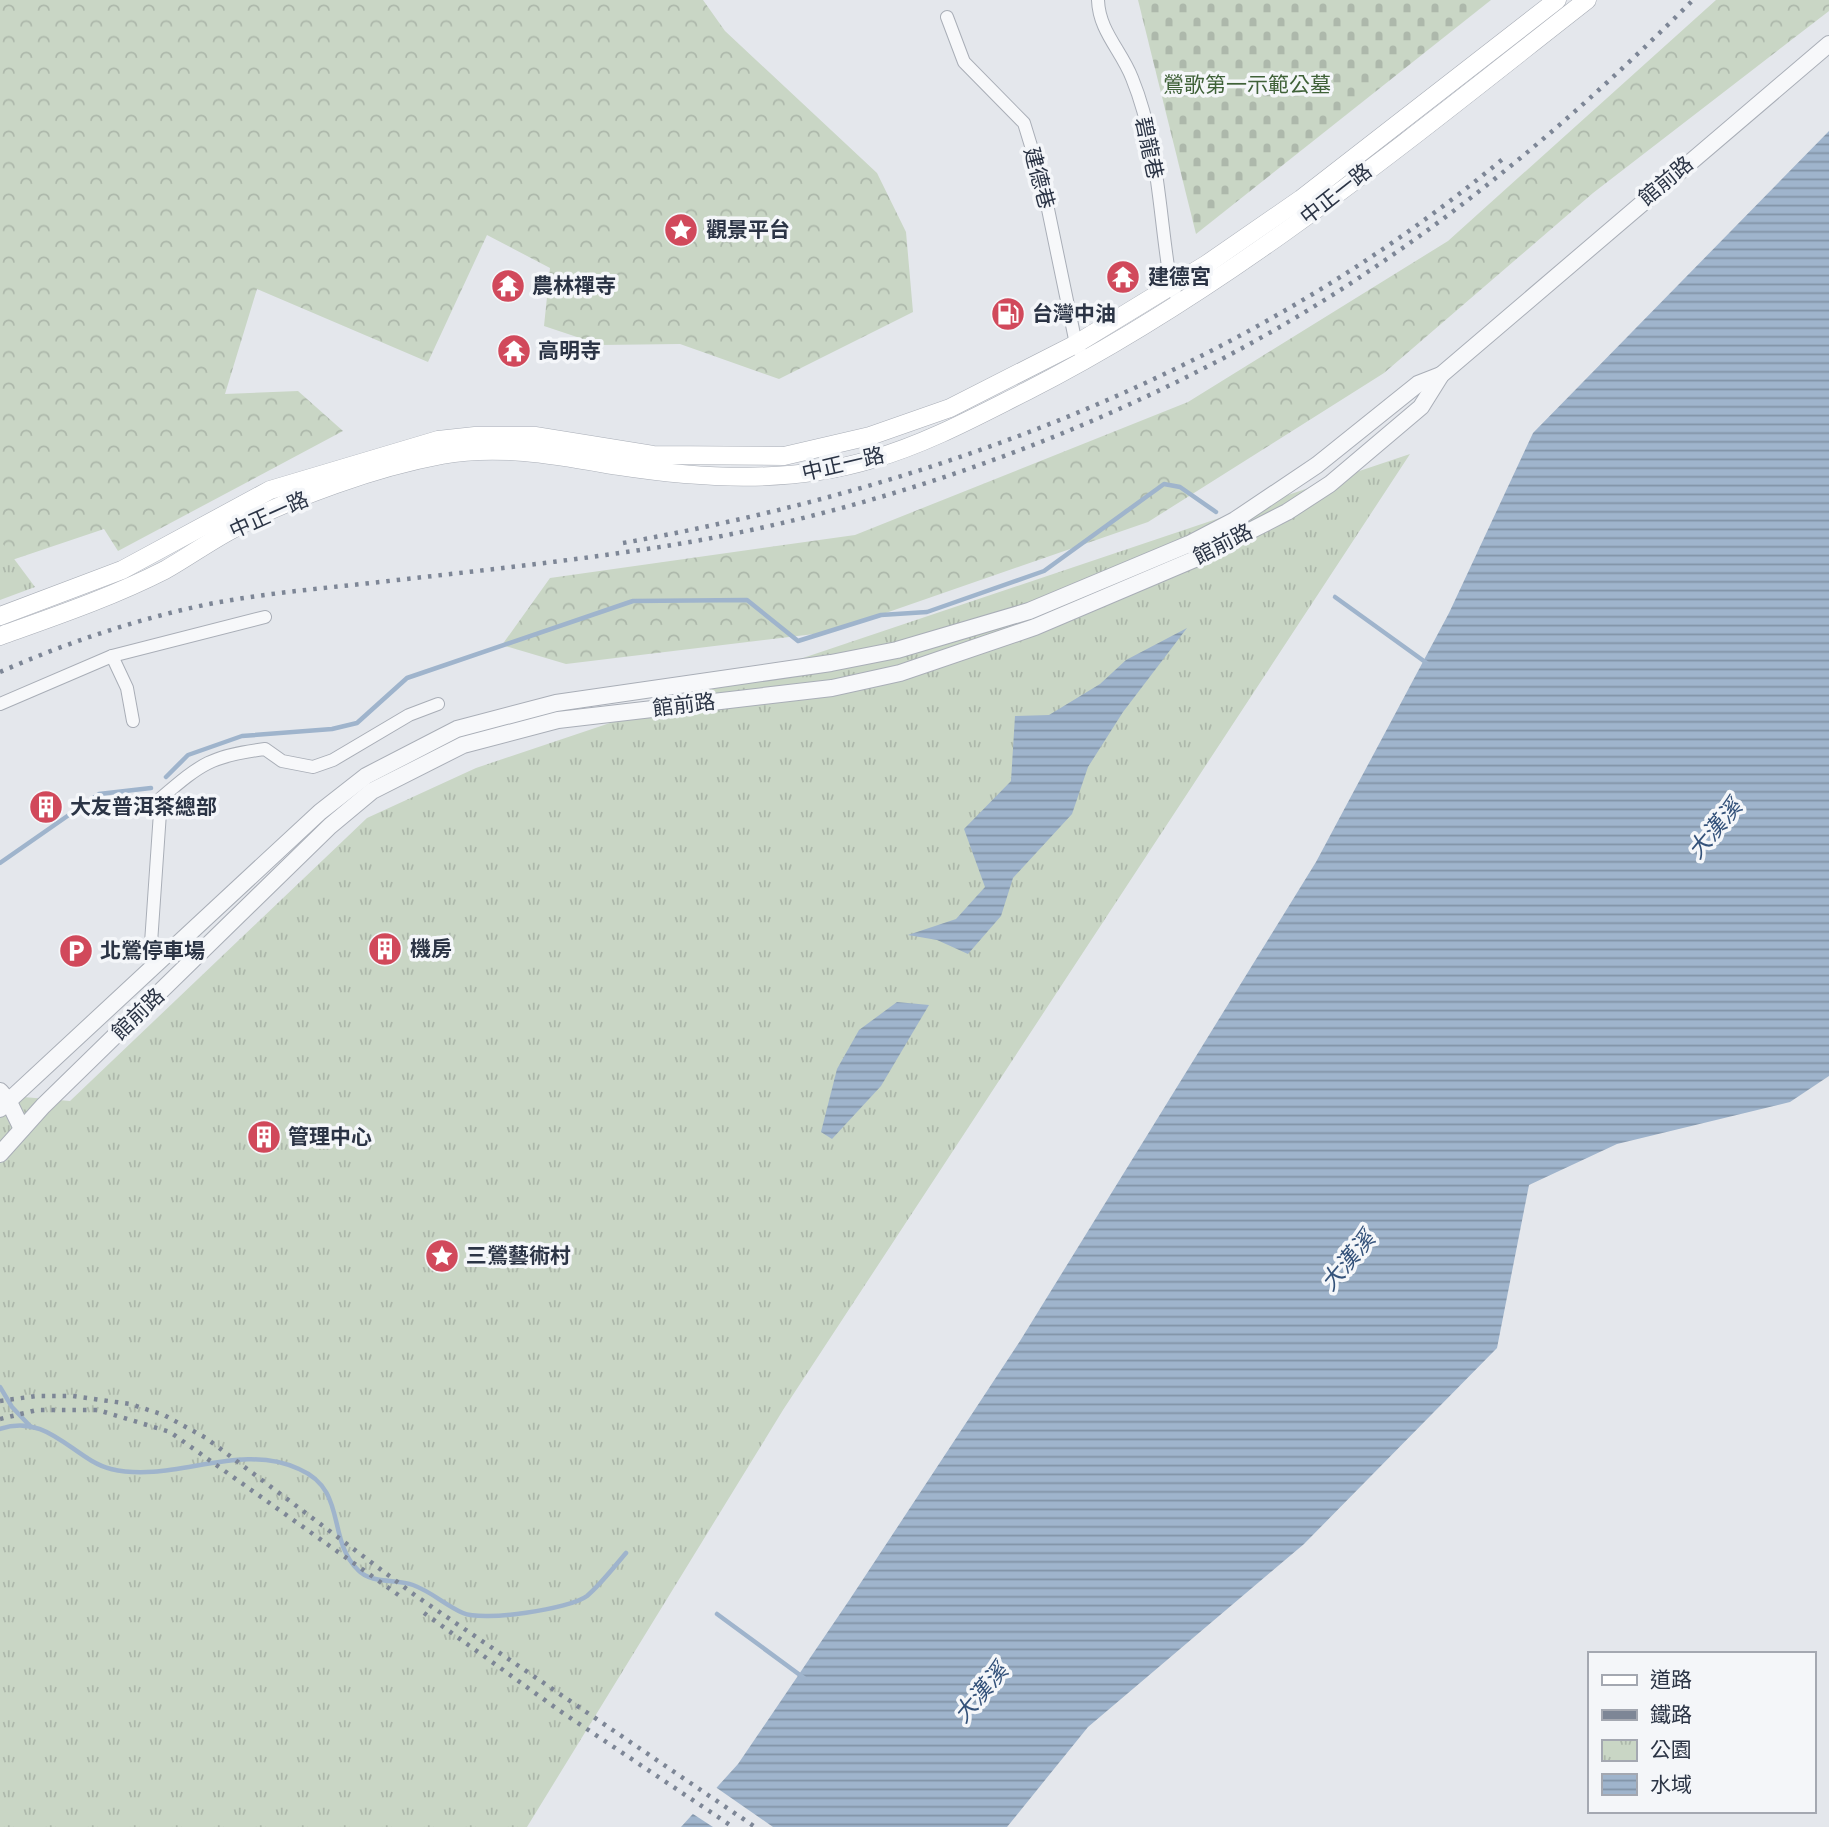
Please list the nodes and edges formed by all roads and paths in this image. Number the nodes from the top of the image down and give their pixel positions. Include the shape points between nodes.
1 (1098, 0) edge
2 (1557, 0) edge
3 (1587, 0) edge
4 (947, 17) dead end
5 (1829, 44) edge
6 (1171, 286) junction
7 (1180, 303) junction
8 (1076, 344) junction
9 (1085, 361) junction
10 (1441, 375) junction
11 (0, 616) edge
12 (265, 617) dead end
13 (0, 636) edge
14 (111, 656) junction
15 (0, 704) edge
16 (438, 704) dead end
17 (133, 721) dead end
18 (158, 958) junction
19 (3, 1100) edge
20 (0, 1117) edge
21 (22, 1129) junction
22 (0, 1154) edge

1 - 6 street, 碧龍巷 via 1099,19 1132,78 1152,153
2 - 6 main road, 中正一路 via 1301,199
3 - 7 main road, 中正一路 via 1292,228
4 - 8 street, 建德巷 via 964,62 1024,123 1043,185
5 - 10 street, 館前路
6 - 7 street, 碧龍巷
6 - 8 main road, 中正一路
7 - 9 main road, 中正一路
8 - 9 street, 建德巷
8 - 11 main road, 中正一路 via 950,408 870,436 784,456 653,455 535,436 438,440 270,490 122,570
9 - 13 main road, 中正一路 via 922,442 872,460 801,475 736,478 623,467 552,454 480,451 441,455 294,500 97,602
10 - 18 street, 館前路 via 1418,384 1317,464 1235,520 1029,611 897,650 556,703 457,729 366,776 320,811
10 - 21 street, 館前路 via 1421,407 1330,484 1287,512 1195,559 1035,627 900,673 832,688 558,720 463,745 372,791 330,825
12 - 14 street
14 - 15 street
14 - 17 street via 127,688
16 - 18 street via 313,767 282,761 265,749 222,754 161,798 151,943
18 - 19 street, 館前路
19 - 21 street
20 - 21 street
21 - 22 street, 館前路

